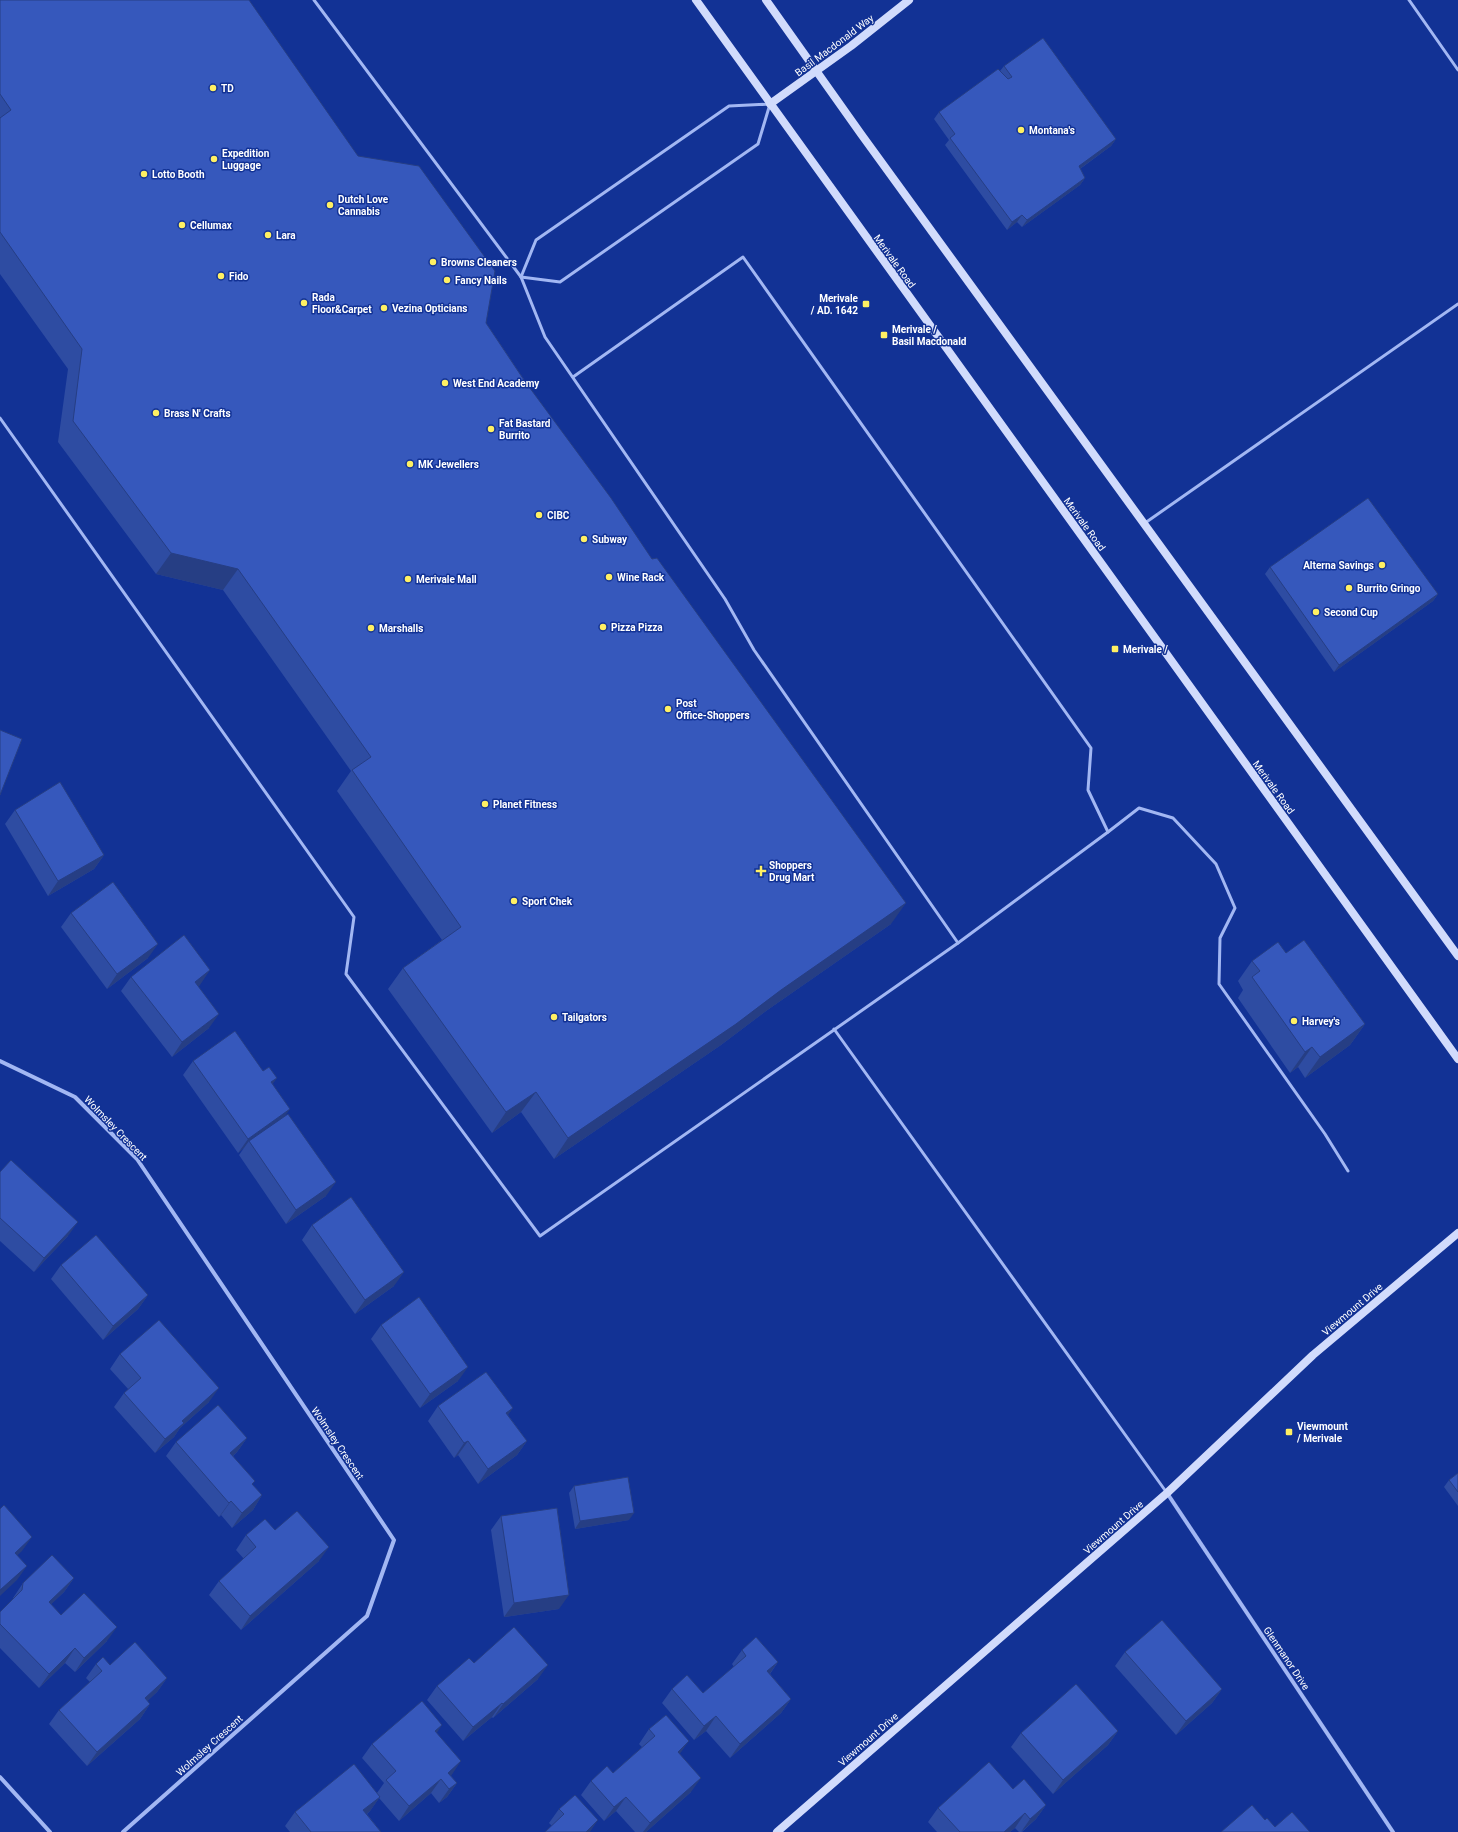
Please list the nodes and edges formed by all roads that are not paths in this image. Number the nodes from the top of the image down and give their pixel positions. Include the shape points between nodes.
1 (314, 0) edge
2 (696, 0) edge
3 (766, 0) edge
4 (909, 0) edge
5 (1409, 0) edge
6 (1458, 70) edge
7 (816, 71) junction
8 (770, 104) junction
9 (521, 277) junction
10 (1458, 304) edge
11 (573, 377) junction
12 (0, 418) edge
13 (1144, 524) junction
14 (1108, 832) junction
15 (958, 942) junction
16 (1458, 956) edge
17 (834, 1030) junction
18 (1458, 1059) edge
19 (0, 1061) edge
20 (1348, 1171) dead end
21 (1458, 1232) edge
22 (1167, 1493) junction
23 (0, 1777) edge
24 (50, 1832) edge
25 (123, 1832) edge
26 (776, 1832) edge
27 (1393, 1832) edge

1 - 9 lane
2 - 8 main road, Merivale Road
3 - 7 main road
4 - 7 main road, Basil Macdonald Way
5 - 6 lane
7 - 8 main road, Basil Macdonald Way
7 - 13 main road
8 - 9 lane via 729,106 536,240
8 - 9 lane via 758,144 560,282
8 - 18 main road, Merivale Road
9 - 11 lane via 545,337
10 - 13 lane
11 - 14 lane via 743,258 1091,748 1088,790
11 - 15 lane via 725,599 754,650
12 - 17 lane via 354,917 346,974 540,1236
13 - 16 main road
14 - 15 lane
14 - 20 lane via 1139,808 1173,818 1216,864 1236,908 1220,938 1219,984 1325,1134
15 - 17 lane
17 - 22 lane
19 - 25 street, Wolmsley Crescent via 74,1097 137,1159 394,1540 367,1616
21 - 22 main road, Viewmount Drive via 1313,1355
22 - 26 main road, Viewmount Drive
22 - 27 street, Glenmanor Drive
23 - 24 street

